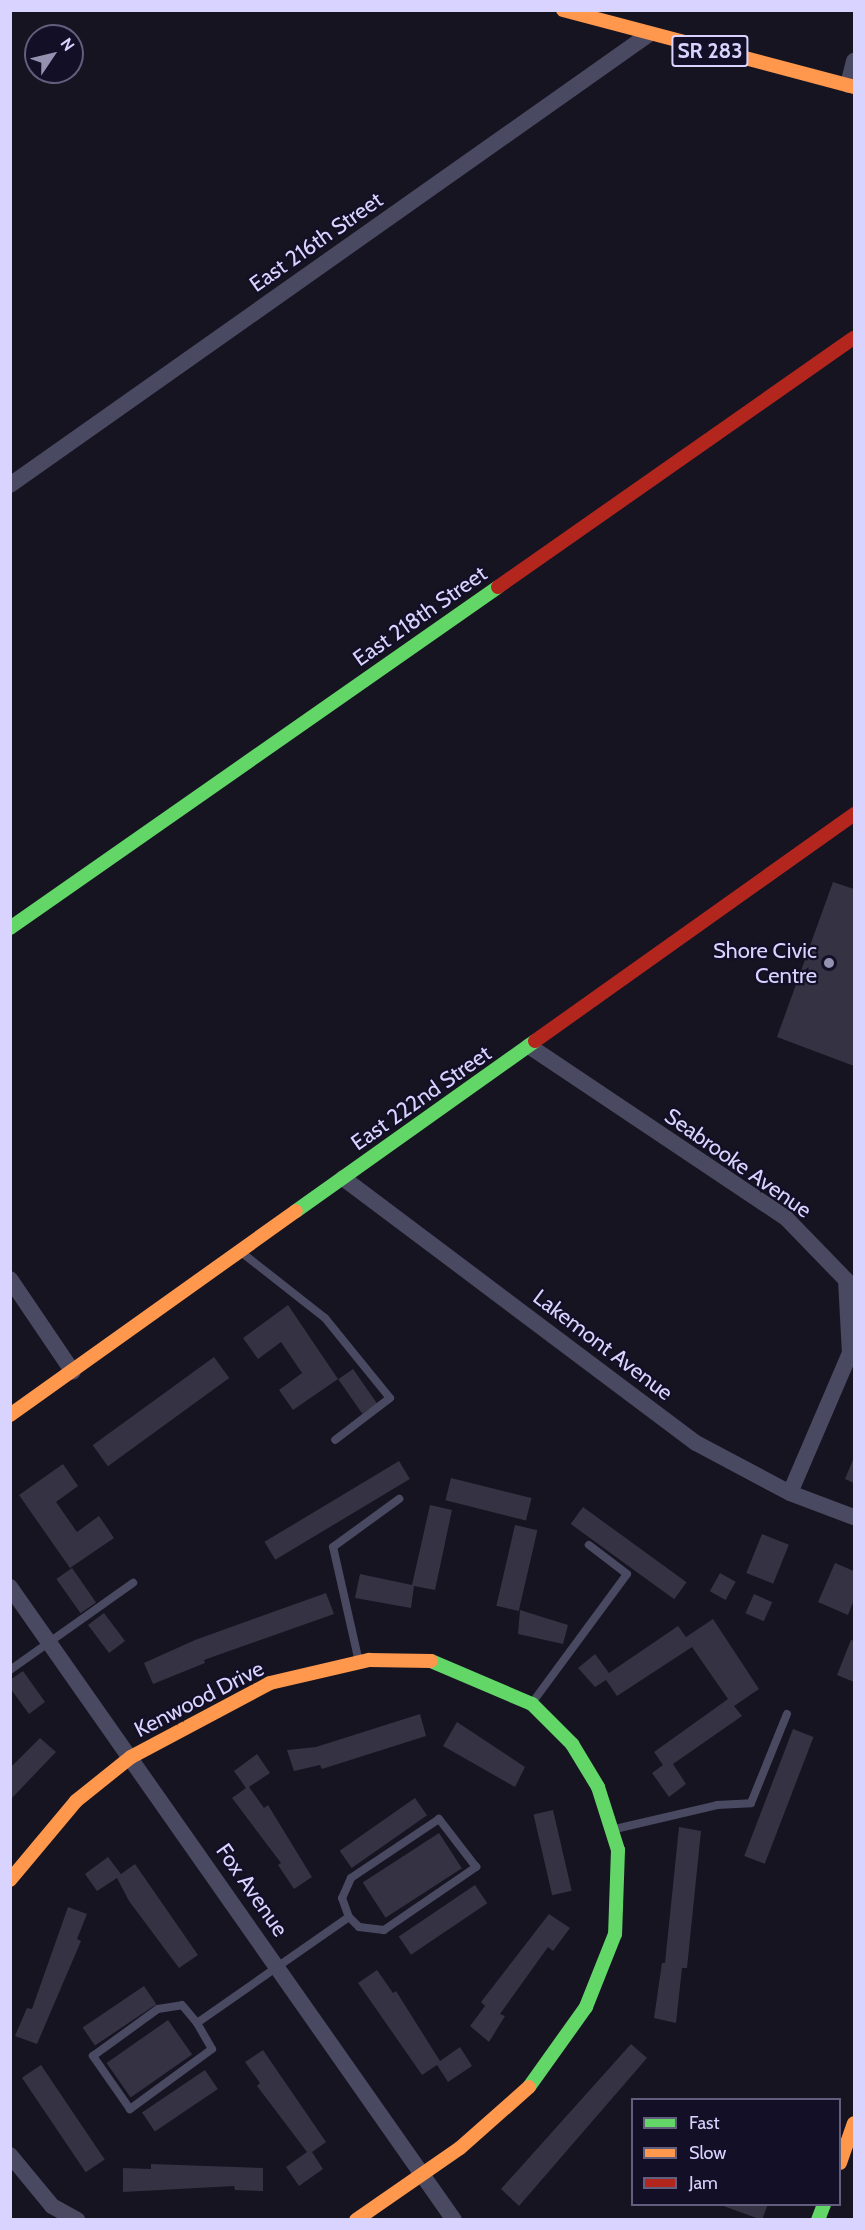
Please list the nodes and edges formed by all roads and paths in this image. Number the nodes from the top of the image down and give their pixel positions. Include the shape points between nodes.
1 (565, 11) edge
2 (648, 35) junction
3 (855, 61) edge
4 (851, 86) edge
5 (855, 338) edge
6 (10, 485) edge
7 (855, 814) edge
8 (10, 928) edge
9 (529, 1046) junction
10 (343, 1178) junction
11 (241, 1251) junction
12 (10, 1279) edge
13 (73, 1372) junction
14 (10, 1415) edge
15 (335, 1440) dead end
16 (790, 1493) junction
17 (399, 1499) dead end
18 (855, 1518) edge
19 (589, 1545) dead end
20 (133, 1583) dead end
21 (10, 1587) edge
22 (50, 1642) junction
23 (359, 1662) junction
24 (10, 1670) edge
25 (531, 1704) junction
26 (786, 1714) dead end
27 (131, 1757) junction
28 (612, 1830) junction
29 (10, 1880) edge
30 (349, 1917) junction
31 (279, 1968) junction
32 (197, 2023) junction
33 (855, 2122) edge
34 (846, 2153) edge
35 (10, 2155) edge
36 (423, 2174) junction
37 (824, 2206) edge
38 (77, 2220) edge
39 (356, 2220) edge
40 (454, 2220) edge
41 (818, 2220) edge

1 - 2 street, SR 283
2 - 4 street, SR 283
2 - 6 street, East 216th Street
3 - 4 street
5 - 8 street, East 218th Street
7 - 9 street, East 222nd Street
9 - 10 street, East 222nd Street
9 - 16 street, Seabrooke Avenue via 786,1218 846,1280 850,1353
10 - 11 street, East 222nd Street
10 - 16 street, Lakemont Avenue via 696,1443
11 - 13 street, East 222nd Street
11 - 15 lane via 325,1318 390,1398
12 - 13 street
13 - 14 street, East 222nd Street
16 - 18 street, Lakemont Avenue
17 - 23 lane via 333,1547
19 - 25 lane via 627,1574
20 - 22 lane
21 - 22 street, Fox Avenue
22 - 24 lane
22 - 27 street, Fox Avenue
23 - 25 street, Kenwood Drive via 438,1661
23 - 27 street, Kenwood Drive via 270,1683
25 - 28 street, Kenwood Drive via 572,1743 598,1787
26 - 28 lane via 752,1803 707,1807
27 - 29 street, Kenwood Drive via 76,1801
27 - 31 street, Fox Avenue
28 - 36 street, Kenwood Drive via 618,1850 615,1934 586,2007 535,2082
30 - 30 lane via 359,1927 384,1930 477,1868 439,1819 351,1878 342,1898
30 - 31 lane
31 - 32 lane
31 - 36 street, Fox Avenue
32 - 32 lane via 182,2006 158,2009 93,2056 130,2109 212,2049
33 - 34 street
35 - 38 street via 52,2206
36 - 39 street, Kenwood Drive
36 - 40 street, Fox Avenue
37 - 41 street

